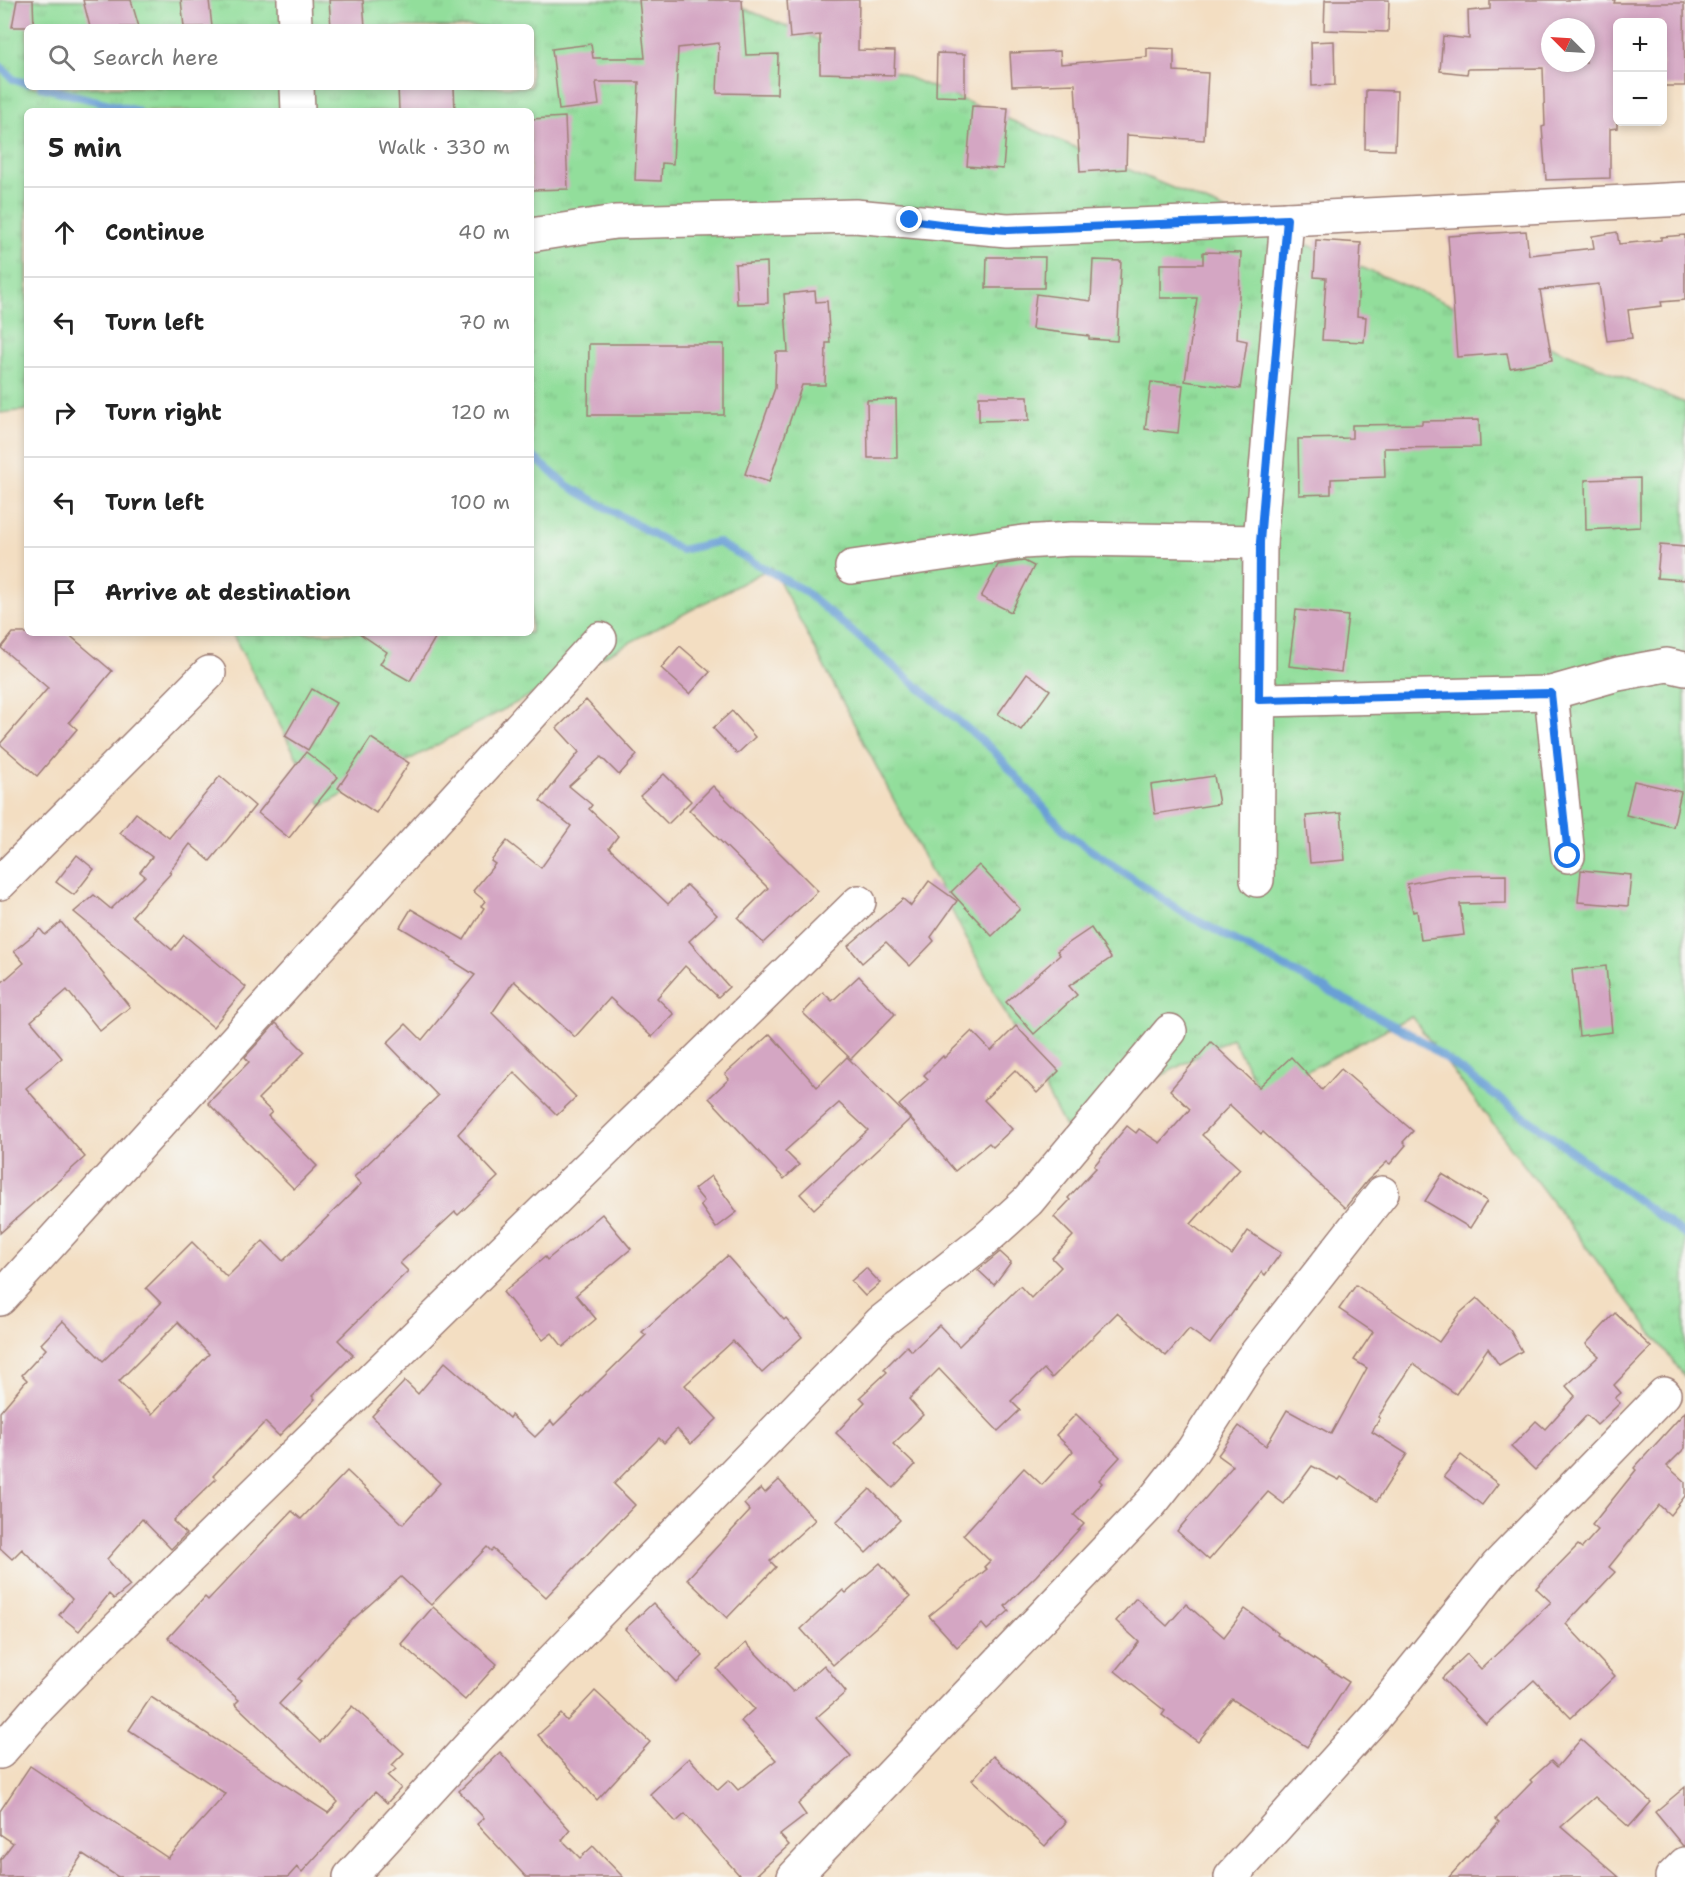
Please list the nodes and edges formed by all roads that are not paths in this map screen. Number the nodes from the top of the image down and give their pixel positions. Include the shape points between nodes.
1 (294, 0) edge
2 (295, 24) edge
3 (297, 90) edge
4 (298, 108) edge
5 (1685, 199) edge
6 (1287, 219) junction
7 (534, 235) edge
8 (1260, 542) junction
9 (852, 567) dead end
10 (600, 639) dead end
11 (1685, 669) edge
12 (209, 673) dead end
13 (1551, 693) junction
14 (1259, 700) junction
15 (1568, 856) dead end
16 (1257, 880) dead end
17 (0, 883) edge
18 (859, 902) dead end
19 (1170, 1031) dead end
20 (1382, 1193) dead end
21 (0, 1299) edge
22 (1664, 1394) dead end
23 (0, 1752) edge
24 (1685, 1864) edge
25 (350, 1877) edge
26 (794, 1877) edge
27 (1231, 1877) edge
28 (1672, 1877) edge

1 - 2 street
3 - 4 street
5 - 6 street
6 - 7 street via 1007,230 855,216 615,222
6 - 8 street
8 - 9 street via 1023,542
8 - 14 street
10 - 21 street
11 - 13 street via 1667,665
12 - 17 street
13 - 14 street
13 - 15 street
14 - 16 street
18 - 23 street via 85,1660
19 - 25 street via 1029,1201 881,1322 477,1738
20 - 26 street via 1251,1360 1193,1450 1152,1502
22 - 27 street via 1497,1566 1375,1717
24 - 28 street

